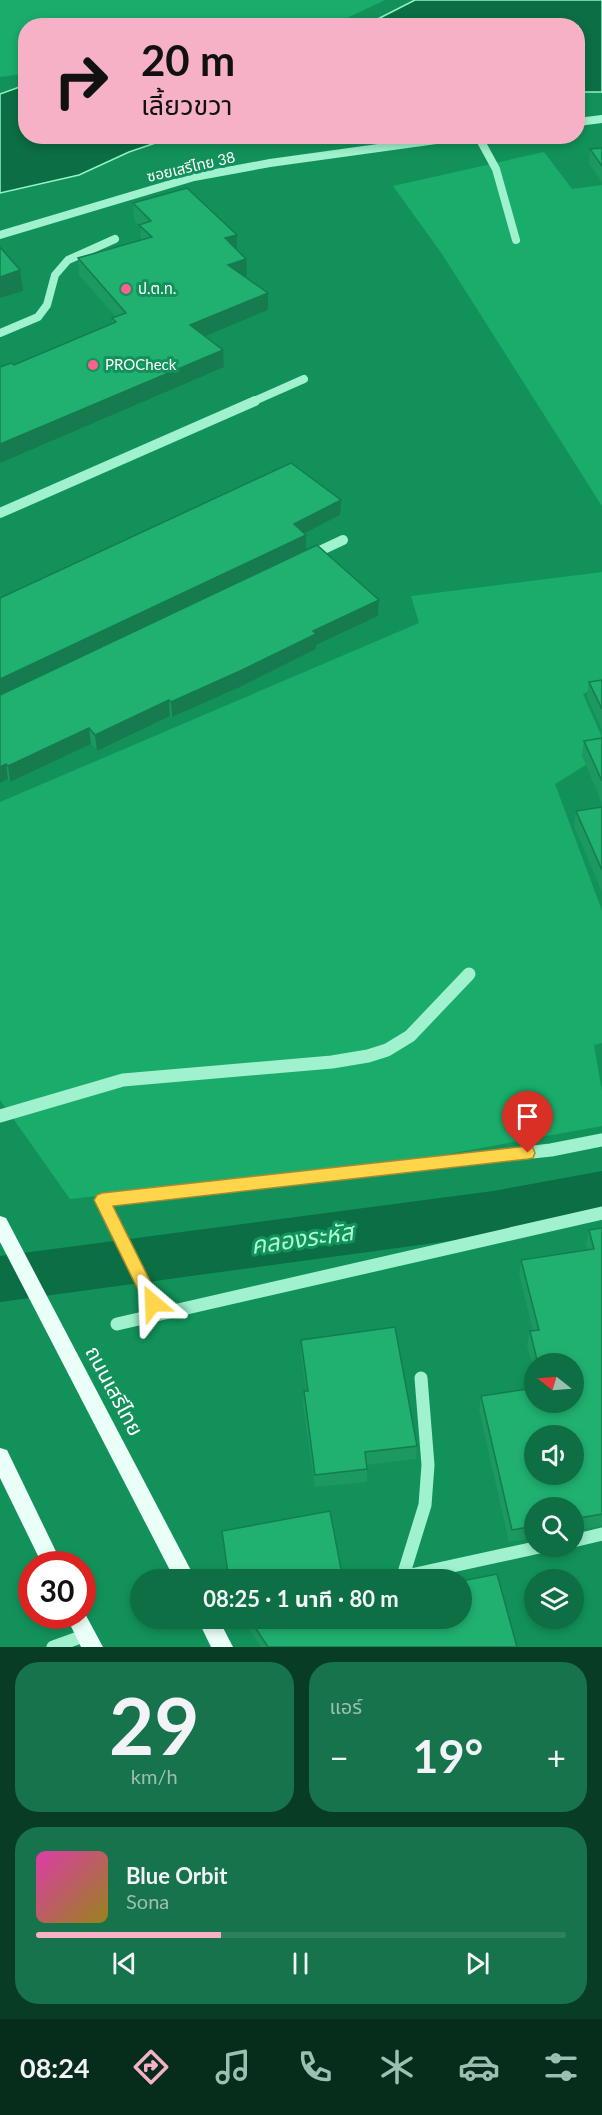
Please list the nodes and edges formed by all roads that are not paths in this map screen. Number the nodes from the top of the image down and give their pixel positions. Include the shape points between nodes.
1 (602, 119) edge
2 (585, 121) edge
3 (409, 144) edge
4 (482, 144) edge
5 (0, 235) edge
6 (115, 239) dead end
7 (516, 240) dead end
8 (0, 333) edge
9 (304, 379) dead end
10 (0, 513) edge
11 (343, 540) dead end
12 (300, 560) edge
13 (469, 974) dead end
14 (0, 1116) edge
15 (602, 1140) edge
16 (602, 1213) edge
17 (0, 1224) edge
18 (156, 1308) junction
19 (117, 1324) dead end
20 (421, 1378) dead end
21 (0, 1457) edge
22 (602, 1534) edge
23 (584, 1538) edge
24 (524, 1550) edge
25 (46, 1551) edge
26 (180, 1569) edge
27 (399, 1569) edge
28 (437, 1569) edge
29 (216, 1629) edge
30 (89, 1641) edge
31 (53, 1647) edge
32 (222, 1647) edge

1 - 2 street
3 - 5 street, ซอยเสรีไทย 38 via 194,177
4 - 7 street via 496,169
6 - 8 street via 68,260 55,274 47,305 38,317
9 - 10 street
11 - 12 street
13 - 14 street via 410,1036 368,1056 123,1080
15 - 18 street via 551,1150 102,1200
16 - 18 street
17 - 26 main road, ถนนเสรีไทย
18 - 19 street
20 - 27 street via 428,1465 425,1505
21 - 25 main road
22 - 23 street
24 - 28 street
29 - 32 main road
30 - 31 street

